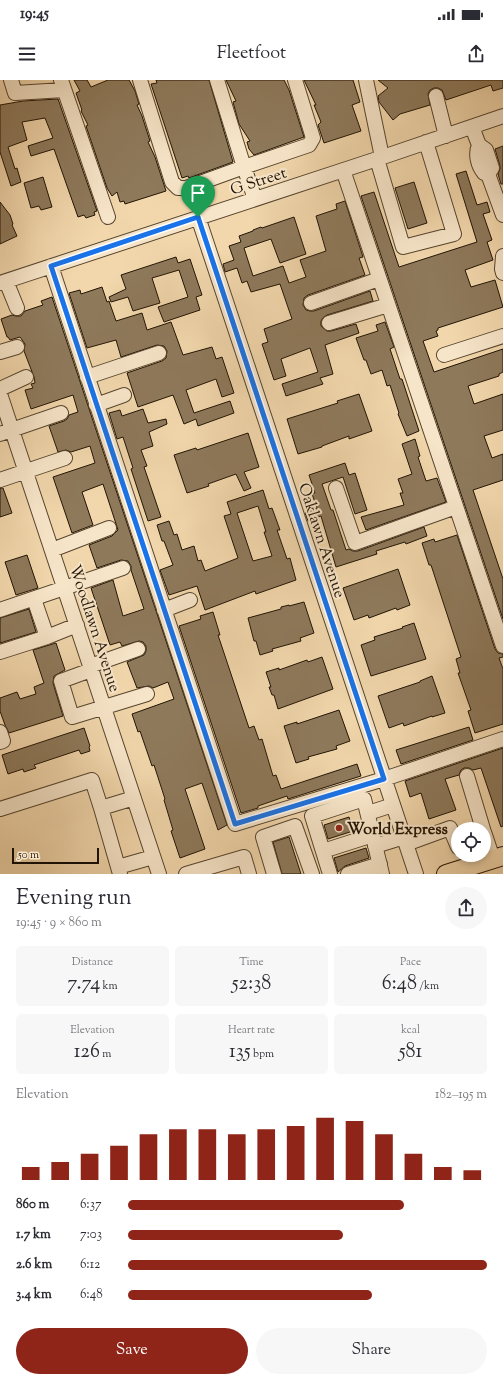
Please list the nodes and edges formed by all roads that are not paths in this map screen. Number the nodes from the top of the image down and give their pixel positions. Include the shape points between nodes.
1 (10, 80) edge
2 (140, 80) edge
3 (217, 80) edge
4 (295, 80) edge
5 (366, 80) edge
6 (62, 85) edge
7 (436, 96) dead end
8 (503, 116) edge
9 (472, 127) junction
10 (446, 136) junction
11 (426, 142) junction
12 (380, 158) junction
13 (244, 167) junction
14 (343, 170) junction
15 (255, 199) junction
16 (503, 215) edge
17 (108, 217) dead end
18 (198, 217) junction
19 (503, 256) edge
20 (51, 266) junction
21 (503, 273) edge
22 (379, 279) junction
23 (3, 282) edge
24 (311, 303) dead end
25 (388, 305) junction
26 (17, 308) dead end
27 (329, 323) dead end
28 (503, 336) edge
29 (17, 347) dead end
30 (0, 352) edge
31 (159, 353) dead end
32 (444, 355) dead end
33 (26, 377) dead end
34 (87, 377) junction
35 (0, 389) edge
36 (0, 394) edge
37 (124, 395) dead end
38 (96, 405) junction
39 (61, 413) dead end
40 (6, 432) edge
41 (65, 458) dead end
42 (25, 470) junction
43 (0, 480) edge
44 (336, 488) dead end
45 (456, 507) junction
46 (109, 528) dead end
47 (52, 550) junction
48 (123, 568) dead end
49 (64, 588) junction
50 (34, 599) junction
51 (190, 600) dead end
52 (0, 610) edge
53 (164, 610) junction
54 (76, 625) junction
55 (47, 637) junction
56 (503, 646) edge
57 (138, 649) dead end
58 (0, 652) edge
59 (91, 668) junction
60 (147, 694) dead end
61 (104, 707) junction
62 (0, 732) edge
63 (503, 739) edge
64 (0, 742) edge
65 (466, 776) dead end
66 (384, 779) junction
67 (134, 798) junction
68 (393, 805) junction
69 (101, 808) junction
70 (0, 809) edge
71 (368, 813) junction
72 (481, 822) edge
73 (451, 830) edge
74 (374, 841) junction
75 (405, 841) junction
76 (491, 844) edge
77 (323, 851) junction
78 (153, 857) junction
79 (498, 858) edge
80 (465, 866) edge
81 (381, 869) edge
82 (119, 870) edge
83 (159, 874) edge
84 (186, 874) edge
85 (249, 874) edge
86 (274, 874) edge
87 (280, 874) edge
88 (303, 874) edge
89 (312, 874) edge
90 (330, 874) edge
91 (348, 874) edge
92 (416, 874) edge
93 (446, 874) edge

1 - 6 street via 15,92
2 - 13 street via 172,182 178,188 186,188
3 - 13 street
4 - 13 street via 313,138 309,145
5 - 12 street
6 - 17 street
7 - 10 street
8 - 9 street, G Street
9 - 10 street, G Street
9 - 16 street via 479,146 476,153 479,163 484,173 488,174
10 - 11 street, G Street
11 - 12 street, G Street
11 - 12 street via 454,234 403,247
12 - 14 street, G Street
13 - 15 street
14 - 15 street, G Street
14 - 22 street
15 - 18 street, G Street
18 - 20 street, G Street
18 - 66 street, Oaklawn Avenue
19 - 21 street
20 - 23 street, G Street
20 - 34 street
22 - 24 street
22 - 25 street
23 - 26 street
25 - 27 street
25 - 45 street
28 - 32 street
29 - 30 street
31 - 34 street
33 - 35 street
34 - 38 street
36 - 40 street, Woodlawn Avenue
37 - 38 street
38 - 53 street
39 - 40 street
40 - 42 street, Woodlawn Avenue
41 - 42 street
42 - 43 street
42 - 47 street, Woodlawn Avenue
44 - 45 street via 355,543
45 - 56 street
46 - 47 street
47 - 49 street, Woodlawn Avenue
48 - 49 street
49 - 50 street
49 - 54 street, Woodlawn Avenue
50 - 52 street
50 - 55 street
51 - 53 street
53 - 66 street via 235,824
54 - 55 street
54 - 59 street, Woodlawn Avenue
55 - 58 street
57 - 59 street
59 - 61 street, Woodlawn Avenue
59 - 61 street via 61,681 72,717
60 - 61 street
61 - 67 street, Woodlawn Avenue
62 - 64 street via 3,741
63 - 66 street
65 - 72 street
66 - 68 street, Oaklawn Avenue
67 - 69 street
67 - 78 street, Woodlawn Avenue
68 - 71 street
68 - 75 street, Oaklawn Avenue
69 - 70 street via 92,780
69 - 82 street
71 - 74 street
71 - 77 street via 364,799 312,816
73 - 75 street via 450,828
74 - 75 street
74 - 77 street
74 - 81 street
75 - 92 street, Oaklawn Avenue
76 - 79 street
77 - 90 street
78 - 82 street
78 - 83 street, Woodlawn Avenue
79 - 80 main road
80 - 93 main road
81 - 91 street
84 - 85 street via 244,857
86 - 89 street via 263,837 296,826
87 - 88 street via 269,841 290,834

